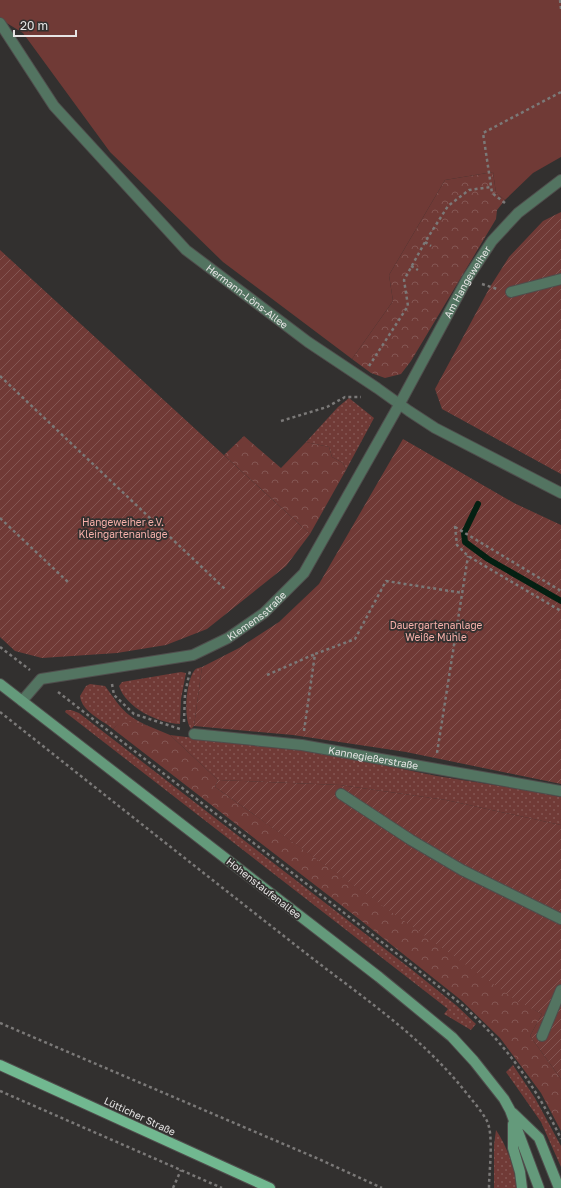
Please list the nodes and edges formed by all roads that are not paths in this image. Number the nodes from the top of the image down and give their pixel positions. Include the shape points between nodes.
1 (0, 23) edge
2 (561, 180) edge
3 (561, 280) edge
4 (511, 292) road end
5 (399, 405) junction
6 (561, 493) edge
7 (0, 684) edge
8 (22, 701) junction
9 (189, 732) road end
10 (561, 791) edge
11 (341, 794) dead end
12 (561, 919) edge
13 (561, 990) edge
14 (542, 1036) dead end
15 (0, 1065) edge
16 (512, 1114) junction
17 (270, 1188) edge
18 (522, 1188) edge
19 (539, 1188) edge
20 (559, 1188) edge

1 - 5 street, Hermann-Löns-Allee via 54,106 186,250 308,342
2 - 5 street, Am Hangeweiher via 518,213 492,241 467,279
3 - 4 street
5 - 6 street, Hermann-Löns-Allee via 435,428
5 - 8 street, Klemensstraße via 304,574 264,613 228,638 193,655 41,679
7 - 8 main road, Hohenstaufenallee
8 - 16 main road, Hohenstaufenallee via 379,977 452,1037 474,1061
9 - 10 street, Kannegießerstraße via 302,745
11 - 12 street via 462,870
13 - 14 street
15 - 17 main road, Lütticher Straße
16 - 18 main road via 513,1148
16 - 19 main road, Hohenstaufenallee
16 - 20 main road, Hohenstaufenallee via 538,1138

